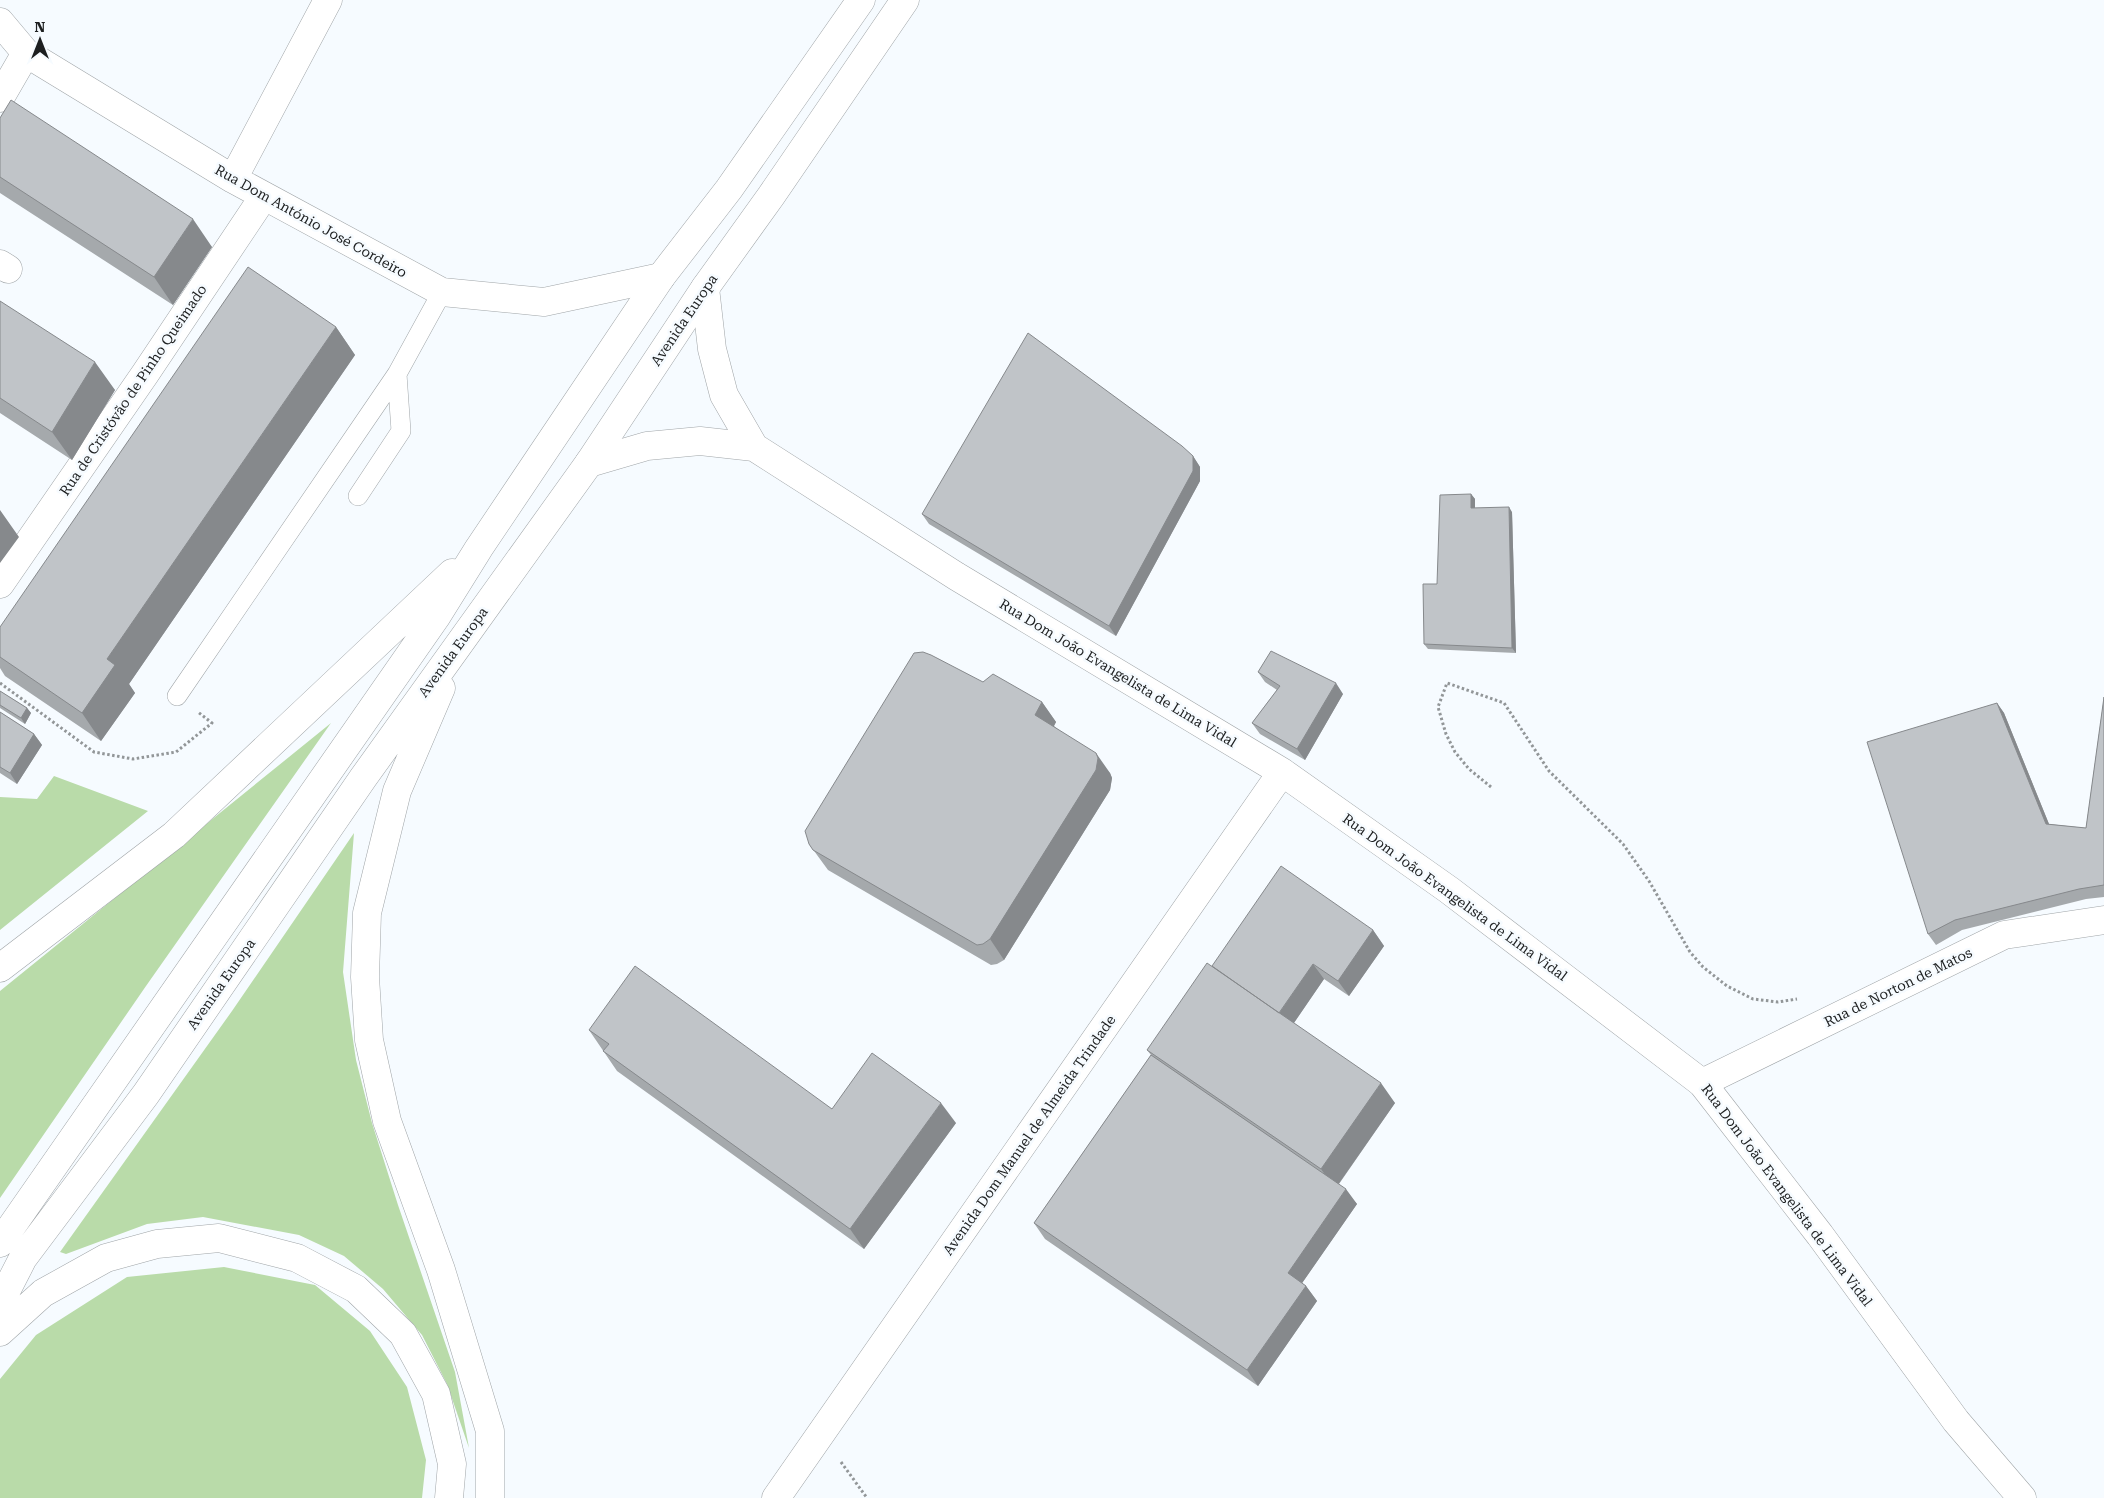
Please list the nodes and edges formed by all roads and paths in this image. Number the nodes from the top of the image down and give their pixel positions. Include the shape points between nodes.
1 (328, 0) edge
2 (861, 0) edge
3 (905, 0) edge
4 (0, 22) edge
5 (26, 54) junction
6 (0, 98) edge
7 (233, 179) junction
8 (264, 196) junction
9 (661, 276) junction
10 (705, 288) junction
11 (442, 292) junction
12 (397, 374) junction
13 (754, 447) junction
14 (589, 463) junction
15 (358, 496) dead end
16 (479, 548) junction
17 (0, 584) edge
18 (461, 642) junction
19 (0, 683) edge
20 (176, 696) joint
21 (1282, 772) junction
22 (1491, 787) dead end
23 (2104, 920) edge
24 (0, 968) edge
25 (1799, 998) dead end
26 (1702, 1082) junction
27 (0, 1243) edge
28 (0, 1303) edge
29 (0, 1332) edge
30 (821, 1434) junction
31 (449, 1498) edge
32 (490, 1498) edge
33 (776, 1498) edge
34 (867, 1498) edge
35 (2022, 1498) edge

1 - 7 main road
2 - 9 main road via 730,189
3 - 10 main road, Avenida Europa
4 - 5 main road, Rua Dom António José Cordeiro
5 - 6 main road
5 - 7 main road, Rua Dom António José Cordeiro
7 - 8 main road, Rua Dom António José Cordeiro
8 - 11 main road, Rua Dom António José Cordeiro
8 - 17 main road, Rua de Cristóvão de Pinho Queimado
9 - 11 main road, Rua Dom António José Cordeiro via 544,302
9 - 16 main road
10 - 13 main road via 712,349 724,395
10 - 14 main road, Avenida Europa
11 - 12 lane
12 - 15 lane via 401,431
12 - 20 lane
13 - 14 main road via 700,441 647,446
13 - 21 main road, Rua Dom João Evangelista de Lima Vidal via 956,576
14 - 18 main road, Avenida Europa
16 - 24 main road via 174,835
16 - 27 main road via 436,617
18 - 28 main road, Avenida Europa via 363,778 146,1094 23,1258
18 - 32 main road via 397,791 367,913 365,977 369,1040 387,1120 441,1270 490,1431
19 - 20 path via 94,752 133,759 176,752 212,722
21 - 26 main road, Rua Dom João Evangelista de Lima Vidal via 1449,890
21 - 30 main road, Avenida Dom Manuel de Almeida Trindade
22 - 25 path via 1469,769 1446,734 1438,707 1447,683 1504,703 1550,771 1623,844 1649,881 1690,952 1703,967 1727,986 1753,999 1778,1002
23 - 26 main road, Rua de Norton de Matos via 2004,935
26 - 35 main road, Rua Dom João Evangelista de Lima Vidal via 1820,1235 1956,1421
29 - 31 main road via 43,1293 106,1258 157,1244 219,1238 297,1258 356,1289 403,1334 436,1394 452,1464
30 - 33 main road, Avenida Dom Manuel de Almeida Trindade
30 - 34 path

